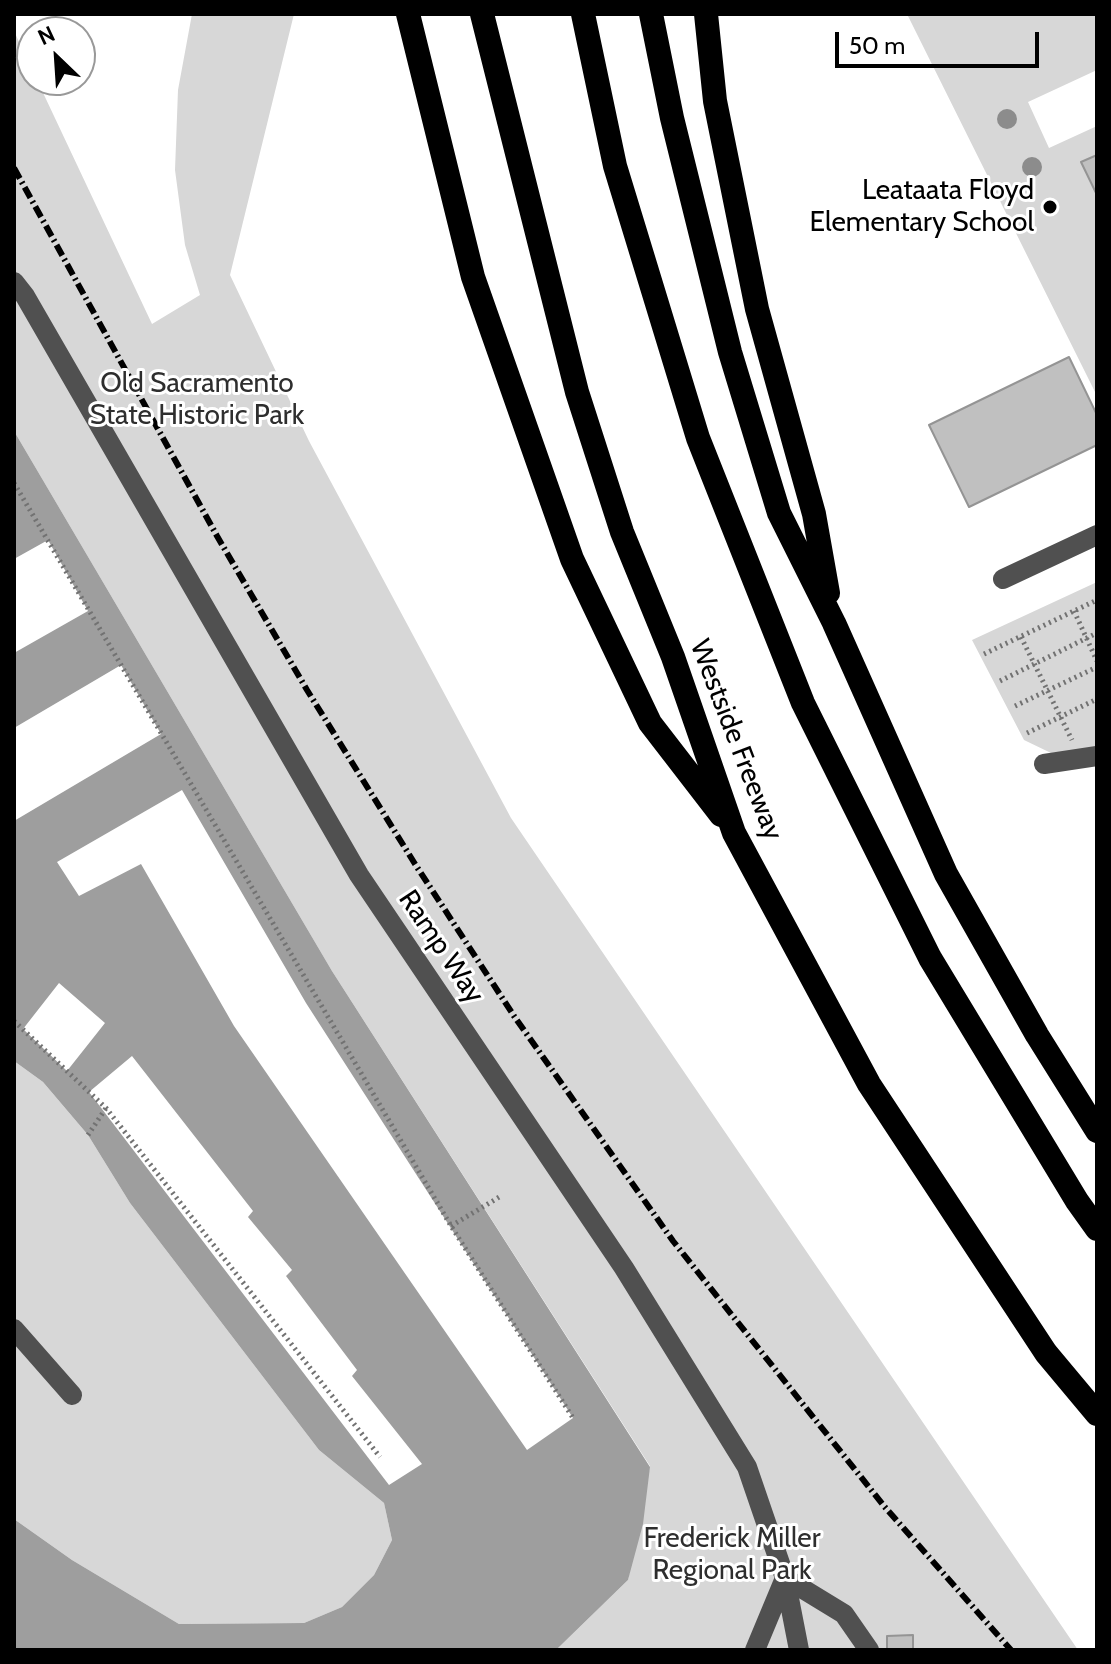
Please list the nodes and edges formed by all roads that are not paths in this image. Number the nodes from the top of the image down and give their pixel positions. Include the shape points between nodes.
1 (408, 14) edge
2 (482, 14) edge
3 (583, 14) edge
4 (651, 14) edge
5 (706, 14) edge
6 (14, 282) edge
7 (1097, 535) edge
8 (1003, 579) dead end
9 (834, 623) junction
10 (1097, 756) edge
11 (1044, 764) dead end
12 (734, 833) junction
13 (1097, 1131) edge
14 (1097, 1229) edge
15 (14, 1329) edge
16 (72, 1395) dead end
17 (1097, 1414) edge
18 (785, 1578) junction
19 (755, 1650) edge
20 (799, 1650) edge
21 (869, 1650) edge

1 - 12 highway via 473,277 572,559 650,723
2 - 12 highway, Westside Freeway via 577,392 622,532 673,657
3 - 14 highway via 615,166 698,438 803,703 930,958
4 - 9 highway via 730,352 779,513
5 - 9 highway via 715,101 757,309 814,514
6 - 18 street, Ramp Way via 359,875 624,1268 747,1467
7 - 8 street
9 - 13 highway via 946,874
10 - 11 street
12 - 17 highway, Westside Freeway via 869,1084 1046,1353
15 - 16 street
18 - 19 street
18 - 20 street, Ramp Way
18 - 21 street via 844,1614

